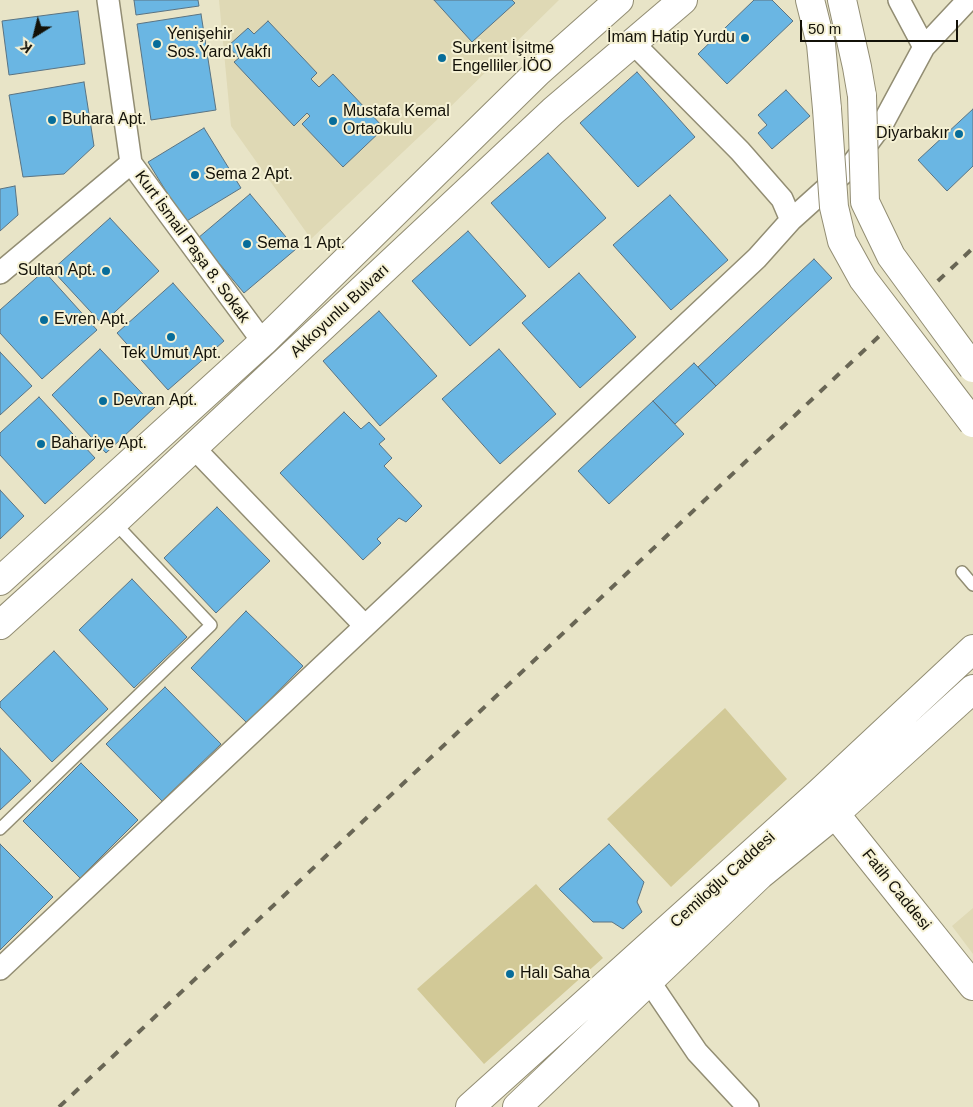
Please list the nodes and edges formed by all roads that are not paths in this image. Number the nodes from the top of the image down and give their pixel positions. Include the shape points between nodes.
1 (108, 0) edge
2 (619, 0) edge
3 (683, 0) edge
4 (810, 0) edge
5 (842, 0) edge
6 (899, 0) edge
7 (968, 0) edge
8 (633, 43) junction
9 (924, 47) junction
10 (131, 163) junction
11 (791, 220) junction
12 (0, 273) edge
13 (263, 342) junction
14 (973, 368) edge
15 (973, 423) edge
16 (194, 448) junction
17 (114, 522) junction
18 (962, 572) dead end
19 (0, 581) edge
20 (973, 585) edge
21 (0, 624) edge
22 (365, 626) junction
23 (973, 650) edge
24 (973, 689) edge
25 (827, 804) junction
26 (0, 829) edge
27 (0, 969) edge
28 (649, 981) junction
29 (973, 986) edge
30 (470, 1107) edge
31 (517, 1107) edge
32 (748, 1107) edge

1 - 10 street, Kurt İsmail Paşa 8. Sokak
2 - 13 main road, Akkoyunlu Bulvarı via 538,72
3 - 8 main road, Akkoyunlu Bulvarı
4 - 15 main road, bridge via 821,44 834,207 842,241 863,279
5 - 14 main road, bridge via 862,96 865,202 891,256
6 - 9 street
7 - 9 street
8 - 11 street via 782,199
8 - 16 main road, Akkoyunlu Bulvarı via 553,111
9 - 11 street via 883,123 850,166
10 - 12 street
10 - 13 street, Kurt İsmail Paşa 8. Sokak
11 - 22 street via 757,258
13 - 19 main road, Akkoyunlu Bulvarı
16 - 17 main road, Akkoyunlu Bulvarı
16 - 22 street
17 - 21 main road, Akkoyunlu Bulvarı
17 - 26 lane via 211,625
18 - 20 lane
22 - 27 street
23 - 25 main road, Cemiloğlu Caddesi
24 - 25 main road, Cemiloğlu Caddesi
25 - 28 main road, Cemiloğlu Caddesi via 760,875
25 - 29 main road, Fatih Caddesi
25 - 30 main road, Cemiloğlu Caddesi
28 - 31 main road, Cemiloğlu Caddesi
28 - 32 street via 698,1052

